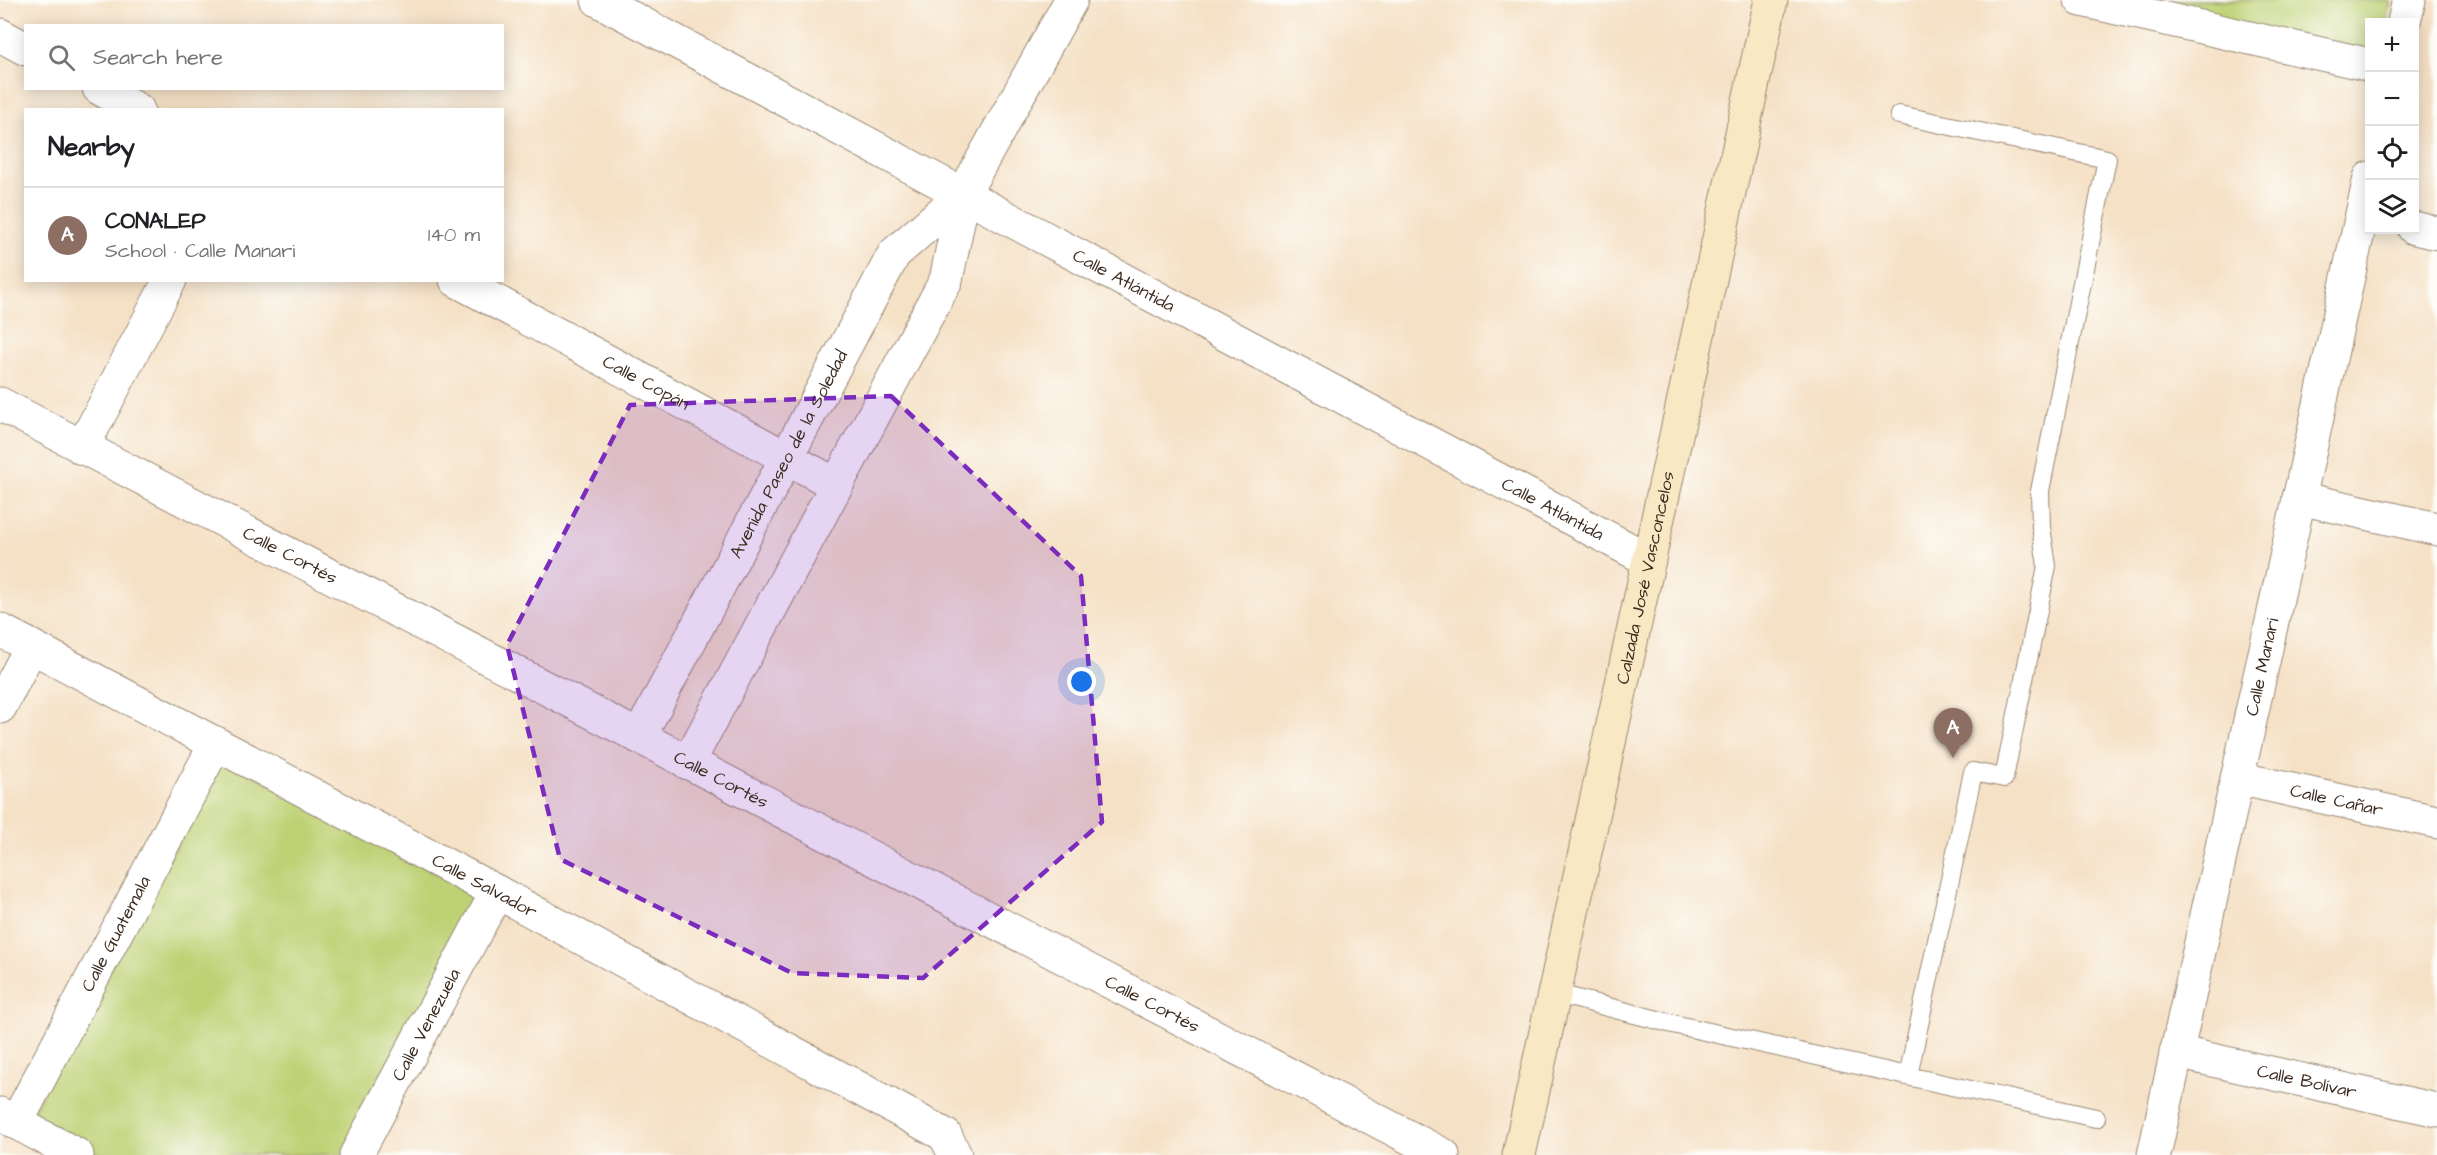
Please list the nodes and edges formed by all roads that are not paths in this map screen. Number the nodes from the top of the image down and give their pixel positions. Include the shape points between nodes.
1 (598, 0) edge
2 (1071, 0) edge
3 (1771, 0) edge
4 (2082, 0) edge
5 (2409, 0) edge
6 (2405, 18) edge
7 (0, 35) edge
8 (24, 48) edge
9 (2365, 64) edge
10 (103, 90) edge
11 (134, 108) edge
12 (1899, 115) dead end
13 (964, 193) junction
14 (2365, 217) edge
15 (2419, 229) edge
16 (2437, 233) edge
17 (169, 282) edge
18 (460, 282) edge
19 (0, 404) edge
20 (82, 448) junction
21 (787, 458) junction
22 (837, 485) junction
23 (2299, 498) junction
24 (2437, 529) edge
25 (1649, 560) junction
26 (0, 630) edge
27 (31, 647) junction
28 (0, 707) edge
29 (639, 737) junction
30 (216, 743) junction
31 (688, 764) junction
32 (2237, 778) junction
33 (2437, 822) edge
34 (497, 892) junction
35 (1554, 993) junction
36 (2176, 1052) junction
37 (1908, 1076) junction
38 (2437, 1110) edge
39 (8, 1118) edge
40 (2096, 1118) dead end
41 (77, 1155) edge
42 (356, 1155) edge
43 (955, 1155) edge
44 (1443, 1155) edge
45 (1519, 1155) edge
46 (2154, 1155) edge

1 - 13 street, Calle Atlántida
2 - 13 street, Avenida Paseo de la Soledad
3 - 25 main road, Calzada José Vasconcelos
4 - 9 street
5 - 6 street
7 - 8 street
10 - 11 street
12 - 37 lane via 2107,159 2040,491 2047,566 2004,778 1973,772
13 - 21 street, Avenida Paseo de la Soledad via 894,254
13 - 22 street, Avenida Paseo de la Soledad via 946,280
13 - 25 street, Calle Atlántida
14 - 23 street, Calle Manari
15 - 16 street
17 - 20 street
18 - 21 street, Calle Copán
19 - 20 street, Calle Cortés
20 - 29 street, Calle Cortés
21 - 22 street, Calle Copán
21 - 29 street, Avenida Paseo de la Soledad
22 - 31 street, Avenida Paseo de la Soledad
23 - 24 street
23 - 32 street, Calle Manari
25 - 35 main road, Calzada José Vasconcelos
26 - 27 street, Calle Salvador
27 - 28 street
27 - 30 street, Calle Salvador
29 - 31 street, Calle Cortés
30 - 34 street, Calle Salvador
30 - 39 street, Calle Guatemala
31 - 44 street, Calle Cortés
32 - 33 street, Calle Cañar
32 - 36 street, Calle Manari
34 - 42 street, Calle Venezuela
34 - 43 street, Calle Salvador via 945,1135
35 - 37 lane via 1673,1024
35 - 45 main road, Calzada José Vasconcelos
36 - 38 street, Calle Bolívar
36 - 46 street, Calle Manari
37 - 40 lane
39 - 41 street

